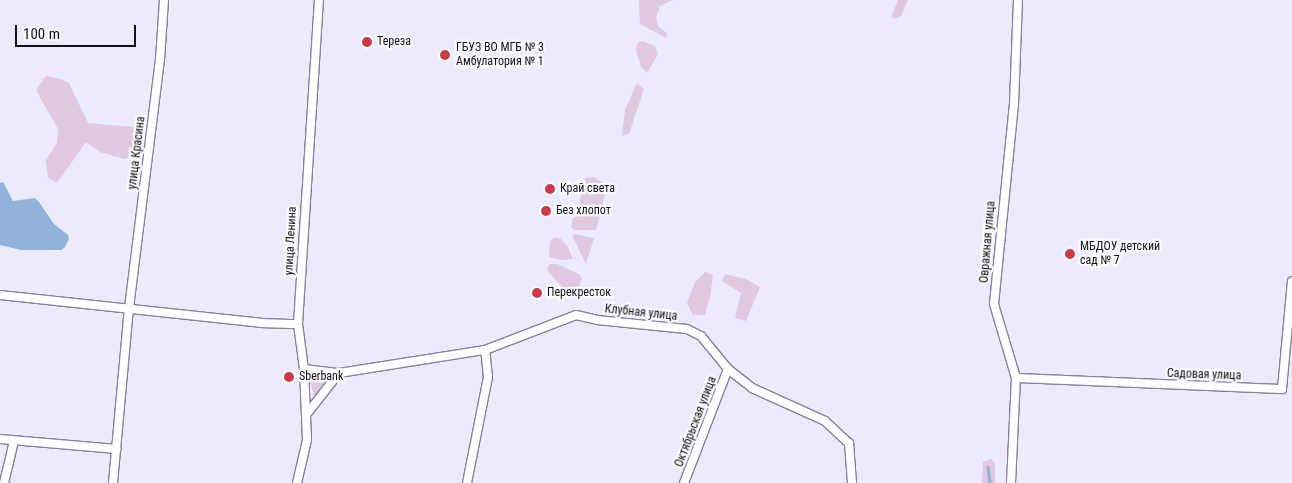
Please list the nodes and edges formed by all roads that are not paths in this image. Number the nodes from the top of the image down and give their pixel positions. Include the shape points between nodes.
1 (164, 0) edge
2 (319, 0) edge
3 (1018, 0) edge
4 (1292, 281) edge
5 (0, 295) edge
6 (129, 308) junction
7 (298, 324) junction
8 (485, 350) junction
9 (304, 369) junction
10 (728, 369) junction
11 (340, 373) junction
12 (1016, 378) junction
13 (306, 415) junction
14 (0, 438) edge
15 (14, 442) junction
16 (116, 449) junction
17 (853, 482) edge
18 (4, 483) edge
19 (113, 483) edge
20 (297, 483) edge
21 (467, 483) edge
22 (684, 483) edge
23 (1011, 483) edge

1 - 6 street, улица Красина via 160,60
2 - 7 street, улица Ленина
3 - 12 street, Овражная улица via 1014,104 994,304
4 - 12 street, Садовая улица via 1282,389
5 - 6 street
6 - 7 street via 260,323
6 - 16 street, улица Красина
7 - 9 street, улица Ленина
8 - 10 street, Клубная улица via 576,315 687,329 701,336
8 - 11 street, Клубная улица
8 - 21 street via 488,377
9 - 11 street, Клубная улица
9 - 13 street, улица Ленина
10 - 17 street, Клубная улица via 752,388 825,421 850,443
10 - 22 street, Октябрьская улица
11 - 13 street
12 - 23 street, Овражная улица
13 - 20 street, улица Ленина via 307,440
14 - 15 street
15 - 16 street
15 - 18 street
16 - 19 street, улица Красина

